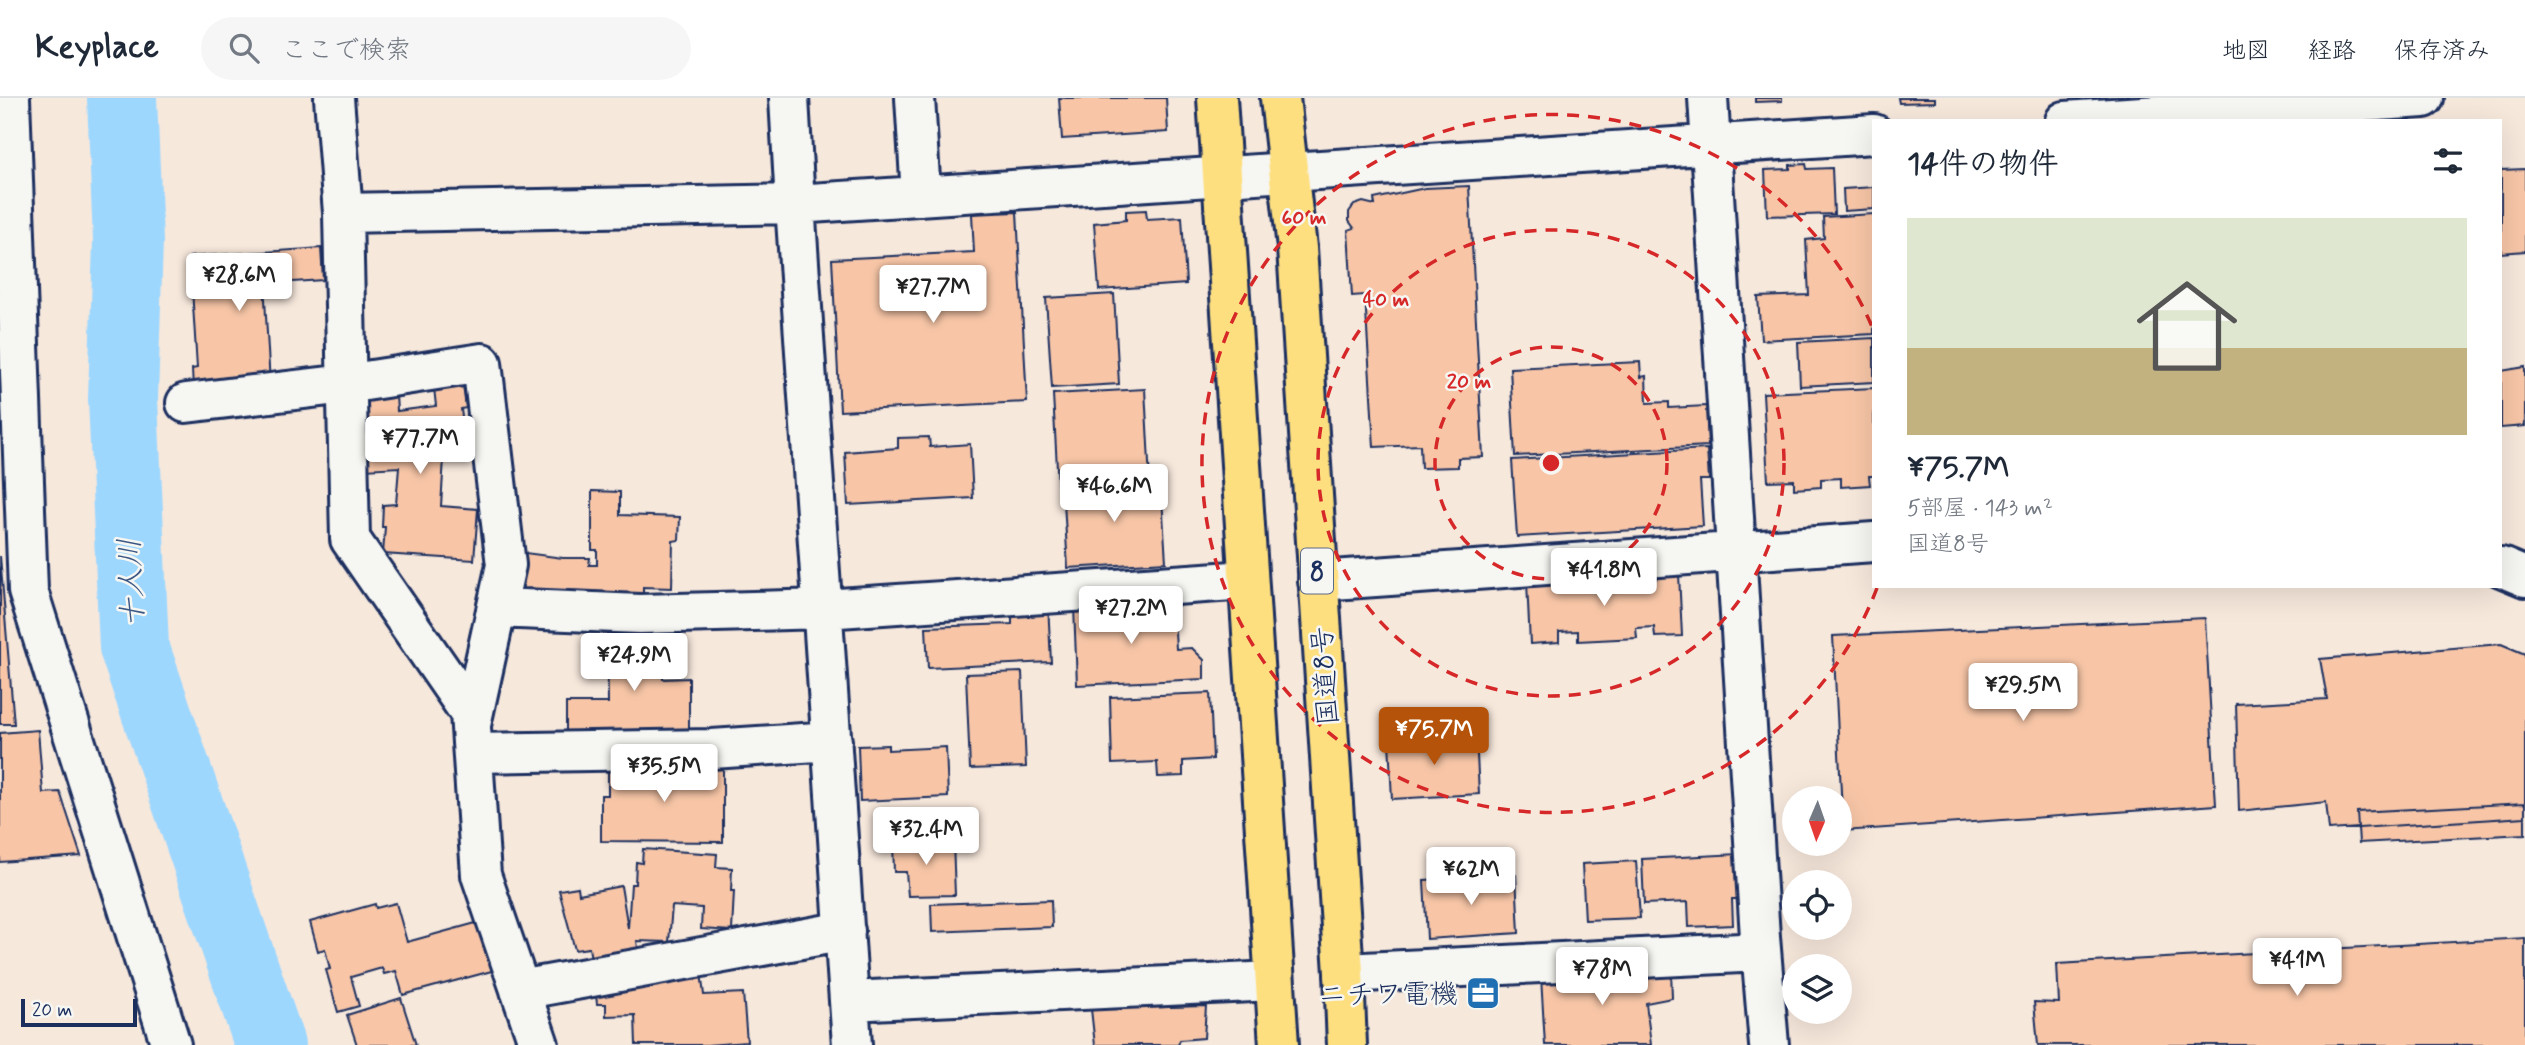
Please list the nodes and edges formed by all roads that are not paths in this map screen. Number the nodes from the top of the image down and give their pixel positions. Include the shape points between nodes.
1 (334, 98) edge
2 (789, 98) edge
3 (915, 98) edge
4 (1217, 98) edge
5 (1280, 98) edge
6 (1708, 98) edge
7 (2407, 106) edge
8 (7, 111) edge
9 (2175, 117) edge
10 (2120, 119) edge
11 (1872, 134) edge
12 (1711, 145) junction
13 (1288, 171) junction
14 (1222, 177) junction
15 (921, 196) junction
16 (795, 204) junction
17 (342, 213) junction
18 (346, 384) junction
19 (186, 403) dead end
20 (1872, 542) edge
21 (1735, 551) junction
22 (2502, 567) edge
23 (2525, 577) edge
24 (1248, 579) junction
25 (1318, 581) junction
26 (497, 608) junction
27 (824, 609) junction
28 (472, 739) junction
29 (832, 741) junction
30 (845, 931) junction
31 (1761, 952) junction
32 (1344, 973) junction
33 (1274, 981) junction
34 (520, 990) junction
35 (849, 1001) junction
36 (171, 1045) edge
37 (539, 1045) edge
38 (852, 1045) edge
39 (1279, 1045) edge
40 (1347, 1045) edge
41 (1769, 1045) edge

1 - 17 street
2 - 16 street
3 - 15 street
4 - 14 highway
5 - 13 highway, 国道8号 / 8
6 - 12 street
7 - 9 street
8 - 36 street via 28,591
9 - 10 street
11 - 12 street
12 - 13 street
12 - 21 street
13 - 14 street
13 - 25 highway, 国道8号 / 8
14 - 15 street
14 - 24 highway
15 - 16 street
16 - 17 street
16 - 27 street
17 - 18 street
18 - 19 street
18 - 26 street via 482,363 506,565
18 - 28 street via 350,539 470,713
20 - 21 street
21 - 25 street
21 - 31 street
22 - 23 street
24 - 27 street
24 - 33 highway
25 - 32 highway, 国道8号 / 8
26 - 27 street via 640,614
26 - 28 street
27 - 29 street
28 - 29 street via 712,750
28 - 34 street via 481,875
29 - 30 street
30 - 34 street
30 - 35 street
31 - 32 street
31 - 41 street
32 - 40 highway, 国道8号 / 8
33 - 35 street
33 - 39 highway
34 - 37 street
35 - 38 street

